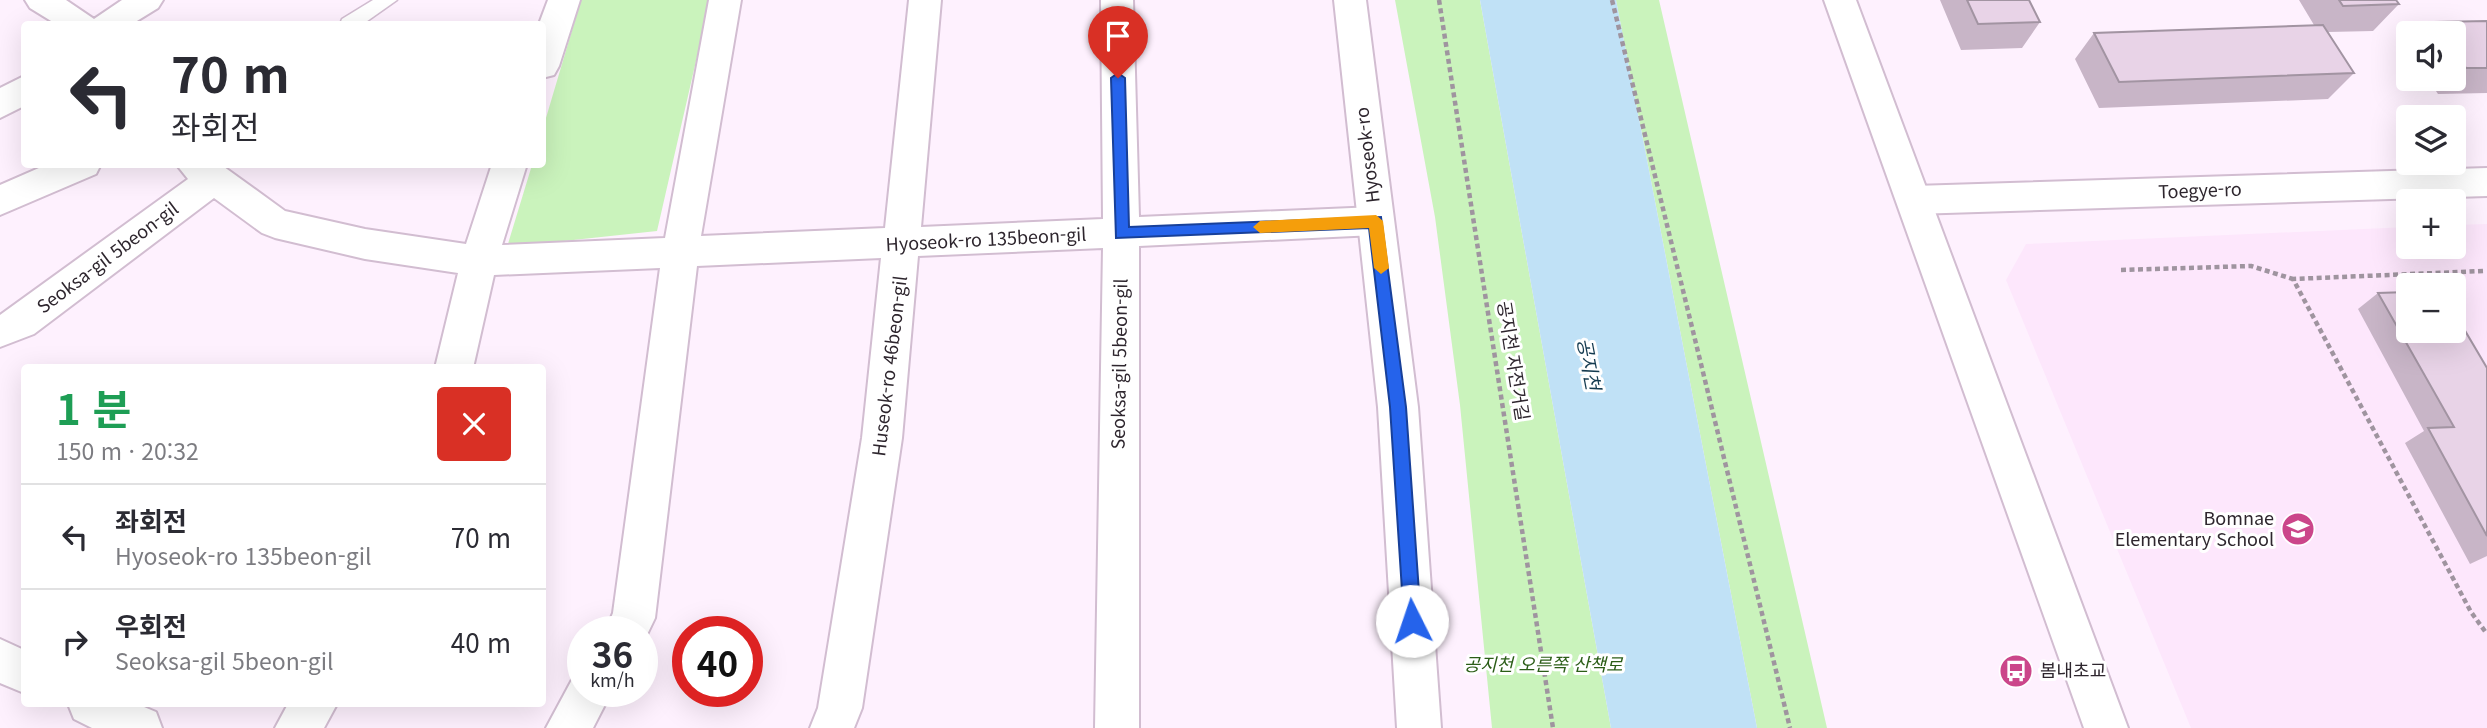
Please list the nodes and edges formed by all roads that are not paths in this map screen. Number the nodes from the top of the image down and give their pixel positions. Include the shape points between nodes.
1 (41, 0) edge
2 (148, 0) edge
3 (387, 0) edge
4 (564, 0) edge
5 (725, 0) edge
6 (925, 0) edge
7 (1117, 0) edge
8 (1350, 0) edge
9 (1840, 0) edge
10 (76, 21) edge
11 (113, 21) edge
12 (354, 21) edge
13 (546, 54) edge
14 (21, 91) edge
15 (0, 105) edge
16 (75, 168) edge
17 (509, 168) edge
18 (204, 172) edge
19 (2487, 183) edge
20 (1914, 200) junction
21 (0, 201) edge
22 (1376, 221) junction
23 (1121, 233) junction
24 (904, 243) junction
25 (680, 253) junction
26 (479, 261) junction
27 (0, 331) edge
28 (455, 364) edge
29 (634, 616) edge
30 (0, 660) edge
31 (21, 670) edge
32 (96, 707) edge
33 (312, 707) edge
34 (580, 707) edge
35 (140, 728) edge
36 (297, 728) edge
37 (568, 728) edge
38 (832, 728) edge
39 (1117, 728) edge
40 (1419, 728) edge
41 (2106, 728) edge

1 - 10 street
2 - 11 street
3 - 12 lane
4 - 13 street
5 - 25 street
6 - 24 street, Huseok-ro 46beon-gil
7 - 23 street, Seoksa-gil 5beon-gil
8 - 22 street, Hyoseok-ro
9 - 20 street
14 - 15 street
16 - 21 street
17 - 26 street
18 - 26 street, Hyoseok-ro 135beon-gil via 275,223 365,244
18 - 27 street, Seoksa-gil 5beon-gil via 21,323
19 - 20 street, Toegye-ro
20 - 41 street
22 - 23 street, Hyoseok-ro 135beon-gil
22 - 40 street, Hyoseok-ro via 1398,407
23 - 24 street, Hyoseok-ro 135beon-gil
23 - 39 street, Seoksa-gil 5beon-gil
24 - 25 street, Hyoseok-ro 135beon-gil
24 - 38 street, Huseok-ro 46beon-gil via 882,438 840,708
25 - 26 street, Hyoseok-ro 135beon-gil
25 - 29 street
26 - 28 street
30 - 31 street
32 - 35 street
33 - 36 street
34 - 37 street

